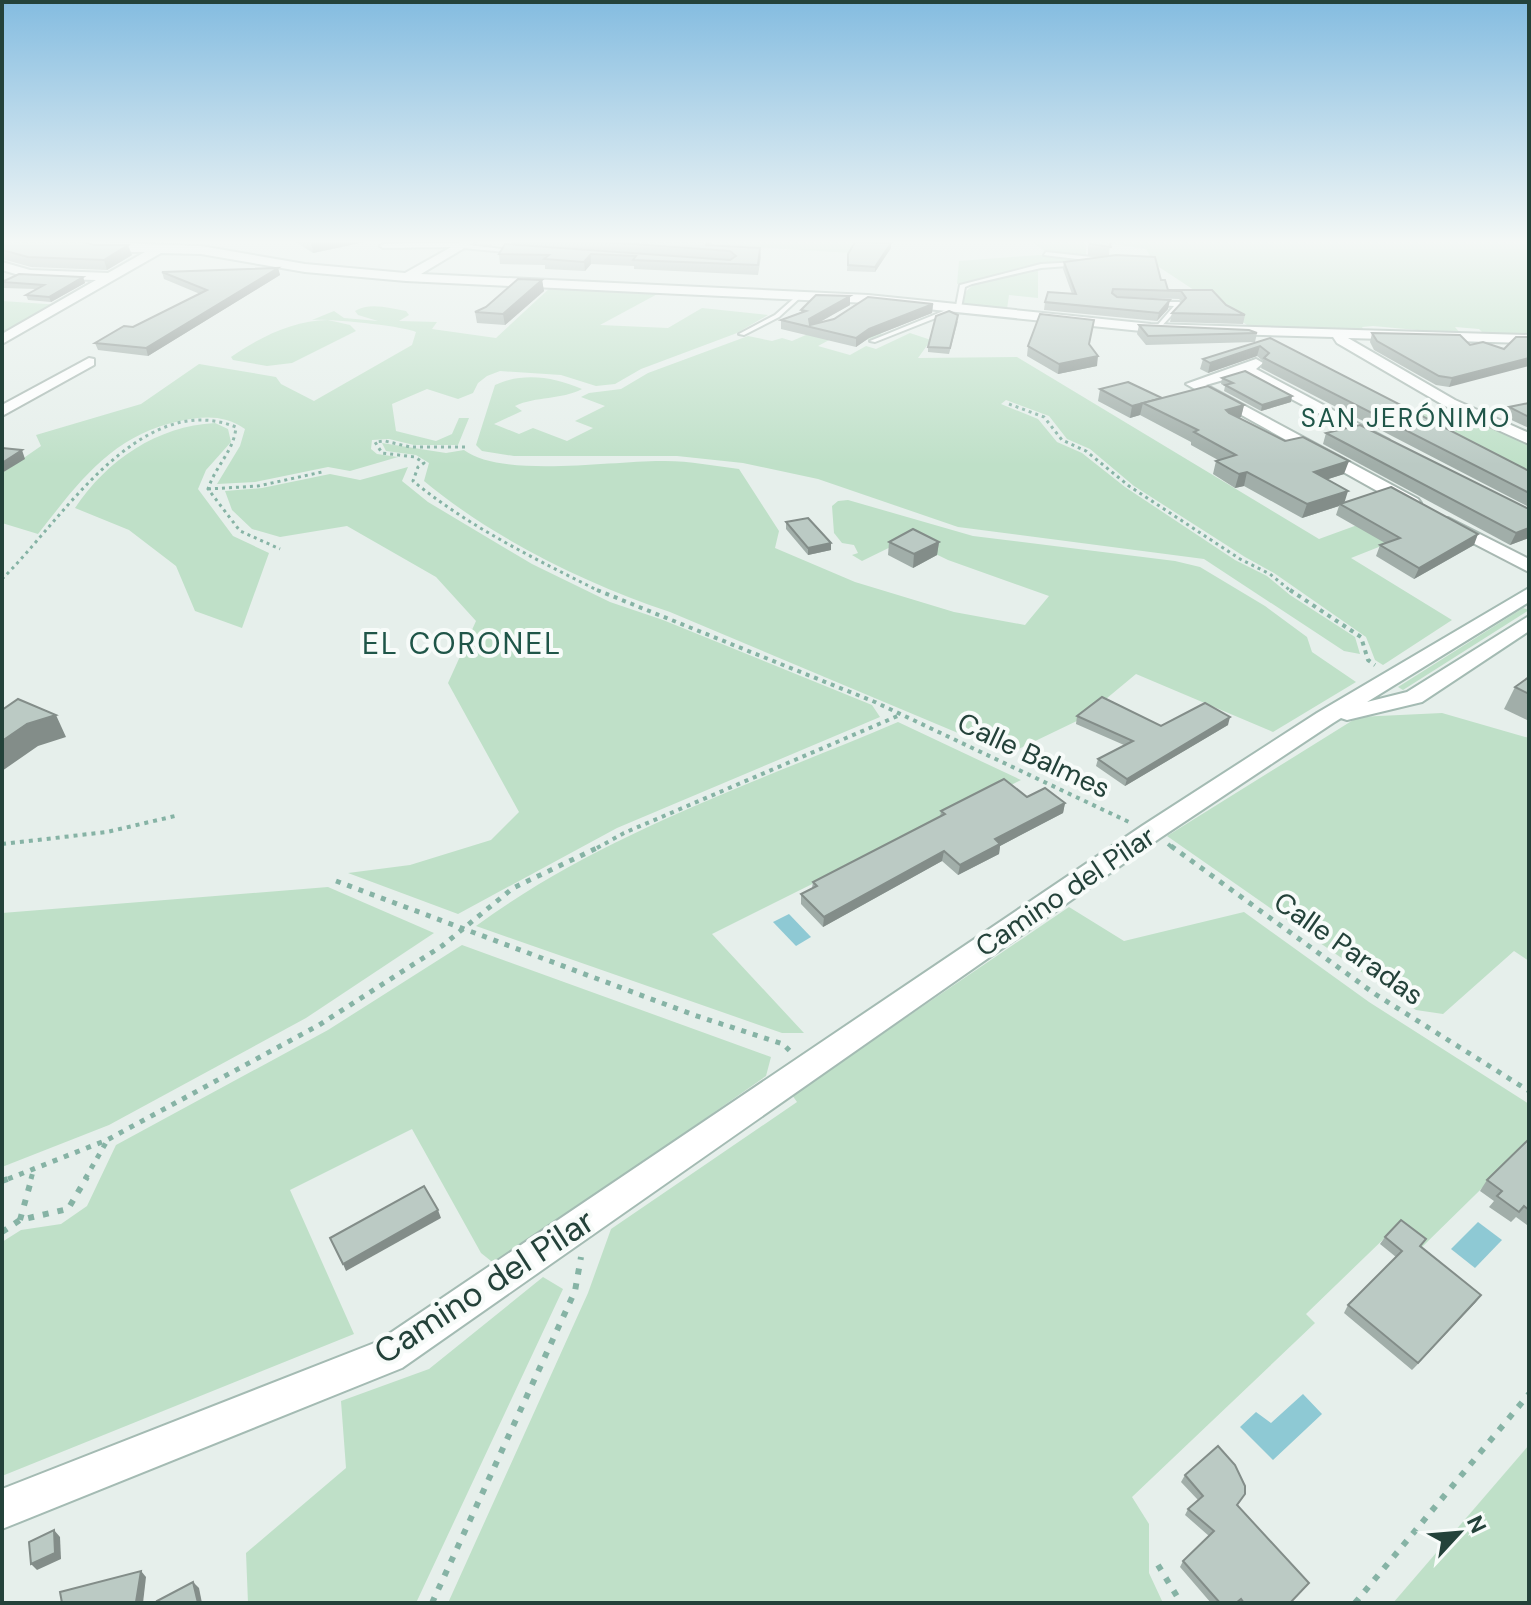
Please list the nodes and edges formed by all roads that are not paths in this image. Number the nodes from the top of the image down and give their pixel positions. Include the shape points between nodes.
1 (44, 316) edge
2 (777, 316) edge
3 (936, 316) edge
4 (1043, 316) edge
5 (1169, 316) edge
6 (1158, 328) junction
7 (1245, 329) junction
8 (742, 334) dead end
9 (1338, 334) junction
10 (1529, 339) edge
11 (2, 340) edge
12 (873, 341) dead end
13 (89, 362) dead end
14 (1245, 369) junction
15 (2, 411) edge
16 (1529, 439) edge
17 (1401, 451) edge
18 (1529, 566) edge
19 (1529, 594) edge
20 (1529, 622) edge
21 (1325, 718) junction
22 (2, 1509) edge

1 - 11 street
2 - 8 lane
3 - 12 lane
4 - 6 street
5 - 6 lane
6 - 7 street
7 - 9 street
7 - 14 street via 1278,352
9 - 10 street
9 - 16 street via 1450,403
13 - 15 street
14 - 17 street
14 - 18 street via 1193,384
19 - 21 street, Camino del Pilar
20 - 21 street, Camino del Pilar via 1414,697
21 - 22 street, Camino del Pilar via 389,1355

